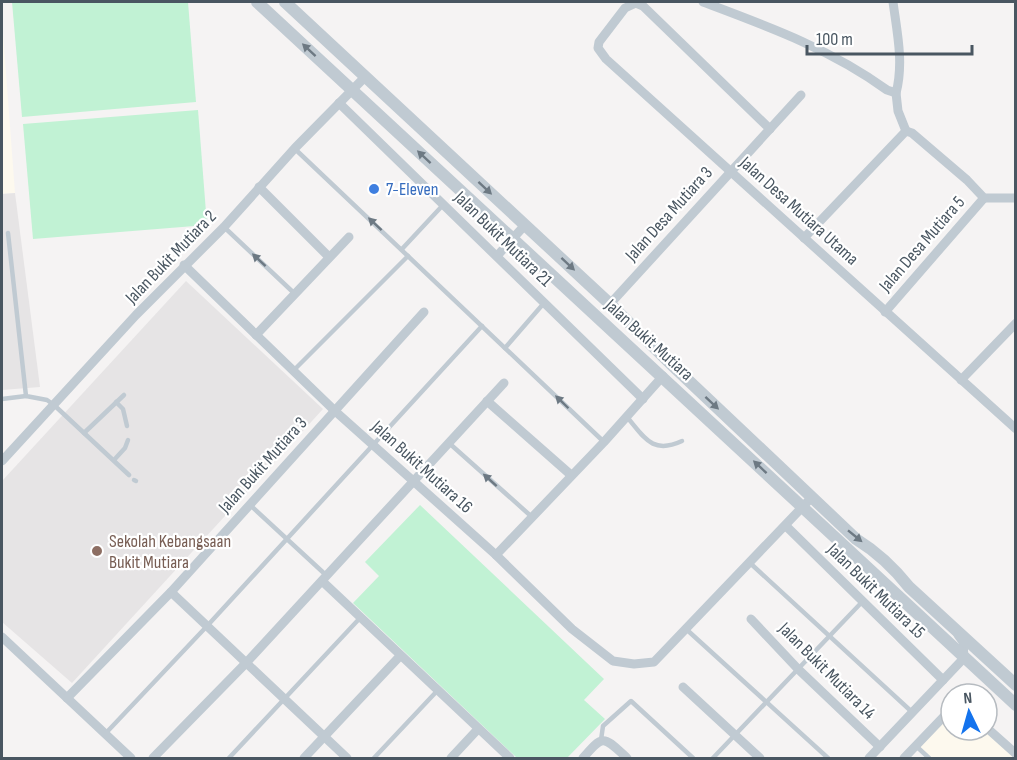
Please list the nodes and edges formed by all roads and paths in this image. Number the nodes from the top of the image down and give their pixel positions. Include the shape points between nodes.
1 (257, 2) edge
2 (285, 2) edge
3 (703, 2) edge
4 (893, 2) edge
5 (365, 77) junction
6 (352, 90) junction
7 (896, 93) junction
8 (801, 94) dead end
9 (339, 103) junction
10 (770, 129) junction
11 (906, 131) junction
12 (295, 148) junction
13 (730, 171) junction
14 (259, 187) junction
15 (984, 198) junction
16 (1016, 198) edge
17 (444, 204) junction
18 (525, 225) junction
19 (224, 227) junction
20 (8, 232) dead end
21 (349, 237) dead end
22 (804, 238) junction
23 (513, 239) junction
24 (402, 249) junction
25 (408, 256) junction
26 (497, 256) junction
27 (329, 257) junction
28 (184, 265) junction
29 (295, 294) junction
30 (544, 303) junction
31 (610, 304) junction
32 (586, 307) junction
33 (423, 312) dead end
34 (885, 312) junction
35 (1016, 323) edge
36 (482, 326) junction
37 (614, 332) junction
38 (256, 335) junction
39 (505, 348) junction
40 (293, 371) junction
41 (663, 376) junction
42 (961, 380) junction
43 (504, 383) dead end
44 (123, 394) dead end
45 (26, 396) junction
46 (2, 399) edge
47 (643, 399) junction
48 (487, 401) junction
49 (116, 402) junction
50 (54, 405) junction
51 (335, 411) junction
52 (627, 417) junction
53 (127, 426) dead end
54 (1016, 429) edge
55 (84, 432) junction
56 (128, 440) dead end
57 (682, 441) dead end
58 (448, 442) junction
59 (604, 442) junction
60 (373, 445) junction
61 (114, 460) junction
62 (2, 461) edge
63 (129, 475) dead end
64 (571, 475) junction
65 (414, 482) junction
66 (812, 497) junction
67 (249, 504) junction
68 (803, 507) junction
69 (532, 517) junction
70 (786, 526) junction
71 (287, 539) junction
72 (496, 555) junction
73 (750, 563) junction
74 (325, 578) junction
75 (171, 592) junction
76 (863, 601) junction
77 (360, 618) junction
78 (751, 619) dead end
79 (208, 625) junction
80 (952, 626) junction
81 (686, 629) junction
82 (831, 636) junction
83 (2, 637) edge
84 (400, 657) junction
85 (964, 658) junction
86 (247, 662) junction
87 (998, 668) junction
88 (798, 669) junction
89 (943, 680) junction
90 (1016, 685) edge
91 (683, 687) dead end
92 (437, 691) junction
93 (67, 698) junction
94 (285, 699) junction
95 (766, 702) junction
96 (1016, 705) edge
97 (912, 712) junction
98 (939, 721) edge
99 (478, 729) junction
100 (105, 734) junction
101 (735, 735) junction
102 (325, 737) junction
103 (999, 739) edge
104 (601, 740) junction
105 (915, 746) junction
106 (880, 747) junction
107 (1016, 754) edge
108 (131, 759) edge
109 (153, 759) edge
110 (229, 759) edge
111 (304, 759) edge
112 (347, 759) edge
113 (374, 759) edge
114 (451, 759) edge
115 (510, 759) edge
116 (583, 759) edge
117 (627, 759) edge
118 (693, 759) edge
119 (713, 759) edge
120 (760, 759) edge
121 (828, 759) edge
122 (869, 759) edge
123 (904, 759) edge
124 (929, 759) edge

6 -> 1 street, Jalan Bukit Mutiara
2 - 5 street, Jalan Bukit Mutiara
3 - 7 street via 799,39
4 - 7 street via 900,65
5 - 6 street, Jalan Bukit Mutiara 2
5 -> 18 street, Jalan Bukit Mutiara
6 - 9 street, Jalan Bukit Mutiara 2
23 -> 6 street, Jalan Bukit Mutiara
7 - 11 street
8 - 10 street, Jalan Desa Mutiara 3
9 - 12 street, Jalan Bukit Mutiara 2
9 - 17 street, Jalan Bukit Mutiara 21
10 - 13 street, Jalan Desa Mutiara 3
10 - 13 street, Jalan Desa Mutiara Utama via 643,6 636,3 625,8 599,42 601,53
11 - 15 street
11 - 22 street
12 - 14 street, Jalan Bukit Mutiara 2
24 -> 12 lane
13 - 22 street, Jalan Desa Mutiara Utama
13 - 31 street, Jalan Desa Mutiara 3
14 - 19 street, Jalan Bukit Mutiara 2
14 - 27 street
15 - 16 street
15 - 34 street, Jalan Desa Mutiara 5
17 - 24 lane
17 - 26 street, Jalan Bukit Mutiara 21
18 - 23 street
18 -> 31 street, Jalan Bukit Mutiara
19 - 28 street, Jalan Bukit Mutiara 2
29 -> 19 lane
20 - 45 lane
21 - 27 street
22 - 34 street, Jalan Desa Mutiara Utama
23 - 26 street
23 - 32 street, Jalan Bukit Mutiara
24 - 25 lane
25 - 36 lane
25 - 40 lane
26 - 30 street, Jalan Bukit Mutiara 21
27 - 29 street
28 - 38 street, Jalan Bukit Mutiara 16
28 - 50 street, Jalan Bukit Mutiara 2
29 - 38 street
30 - 39 lane
30 - 47 street, Jalan Bukit Mutiara 21
31 - 32 street via 603,308
31 - 37 street
31 -> 66 street, Jalan Bukit Mutiara
32 - 37 street, Jalan Bukit Mutiara
33 - 51 street, Jalan Bukit Mutiara 3
34 - 42 street, Jalan Desa Mutiara Utama
35 - 42 street
36 - 39 lane
36 - 60 lane
37 - 41 street, Jalan Bukit Mutiara
38 - 40 street, Jalan Bukit Mutiara 16
59 -> 39 lane
40 - 51 street, Jalan Bukit Mutiara 16
41 - 47 street
68 -> 41 street, Jalan Bukit Mutiara
42 - 54 street, Jalan Desa Mutiara Utama
43 - 48 street
44 - 49 lane
45 - 46 lane
45 - 50 lane
47 - 52 street
48 - 58 street
48 - 64 street
49 - 53 lane via 123,409
49 - 55 lane
50 - 55 lane
50 - 62 street, Jalan Bukit Mutiara 2
51 - 60 street, Jalan Bukit Mutiara 16
51 - 67 street, Jalan Bukit Mutiara 3
52 - 57 lane via 649,443 659,446
52 - 59 street
55 - 61 lane
56 - 61 lane
58 - 65 street
69 -> 58 lane
59 - 64 street
60 - 65 street, Jalan Bukit Mutiara 16
60 - 71 lane
61 - 63 lane
64 - 69 street
65 - 72 street, Jalan Bukit Mutiara 16
65 - 74 street
66 - 68 street
66 -> 80 street, Jalan Bukit Mutiara
67 - 71 lane
67 - 75 street, Jalan Bukit Mutiara 3
68 - 70 street
68 - 85 street, Jalan Bukit Mutiara
69 - 72 street
70 - 73 street
70 - 76 street, Jalan Bukit Mutiara 15
71 - 74 lane
71 - 79 lane
72 - 81 street, Jalan Bukit Mutiara 16 via 572,629 613,661 654,662
73 - 81 street
73 - 82 lane
74 - 77 street
74 - 86 street
75 - 79 street
75 - 93 street, Jalan Bukit Mutiara 3
76 - 82 lane
76 - 89 street, Jalan Bukit Mutiara 15
77 - 84 street
77 - 94 lane
78 - 88 street, Jalan Bukit Mutiara 14
79 - 86 street
79 - 100 lane
80 - 85 street via 963,642
80 - 87 street, Jalan Bukit Mutiara
81 - 95 lane
82 - 88 lane
82 - 97 lane
83 - 93 street
84 - 92 street
84 - 102 street
85 - 87 street via 975,657
85 - 89 street
85 - 96 street, Jalan Bukit Mutiara
86 - 94 street
86 - 109 street
87 - 90 street, Jalan Bukit Mutiara
88 - 95 lane
88 - 106 street, Jalan Bukit Mutiara 14
89 - 97 street
91 - 101 street
92 - 99 street
92 - 113 lane
93 - 100 street
94 - 102 street
94 - 110 lane
95 - 101 lane
95 - 121 lane
97 - 106 street
98 - 105 street
99 - 114 street
99 - 115 street
100 - 108 street
101 - 119 lane
101 - 120 street
102 - 111 street
102 - 112 street
103 - 107 street
104 - 116 street
104 - 117 street via 610,742
104 - 118 lane via 603,726 631,701
105 - 123 street
105 - 124 lane
106 - 122 street

